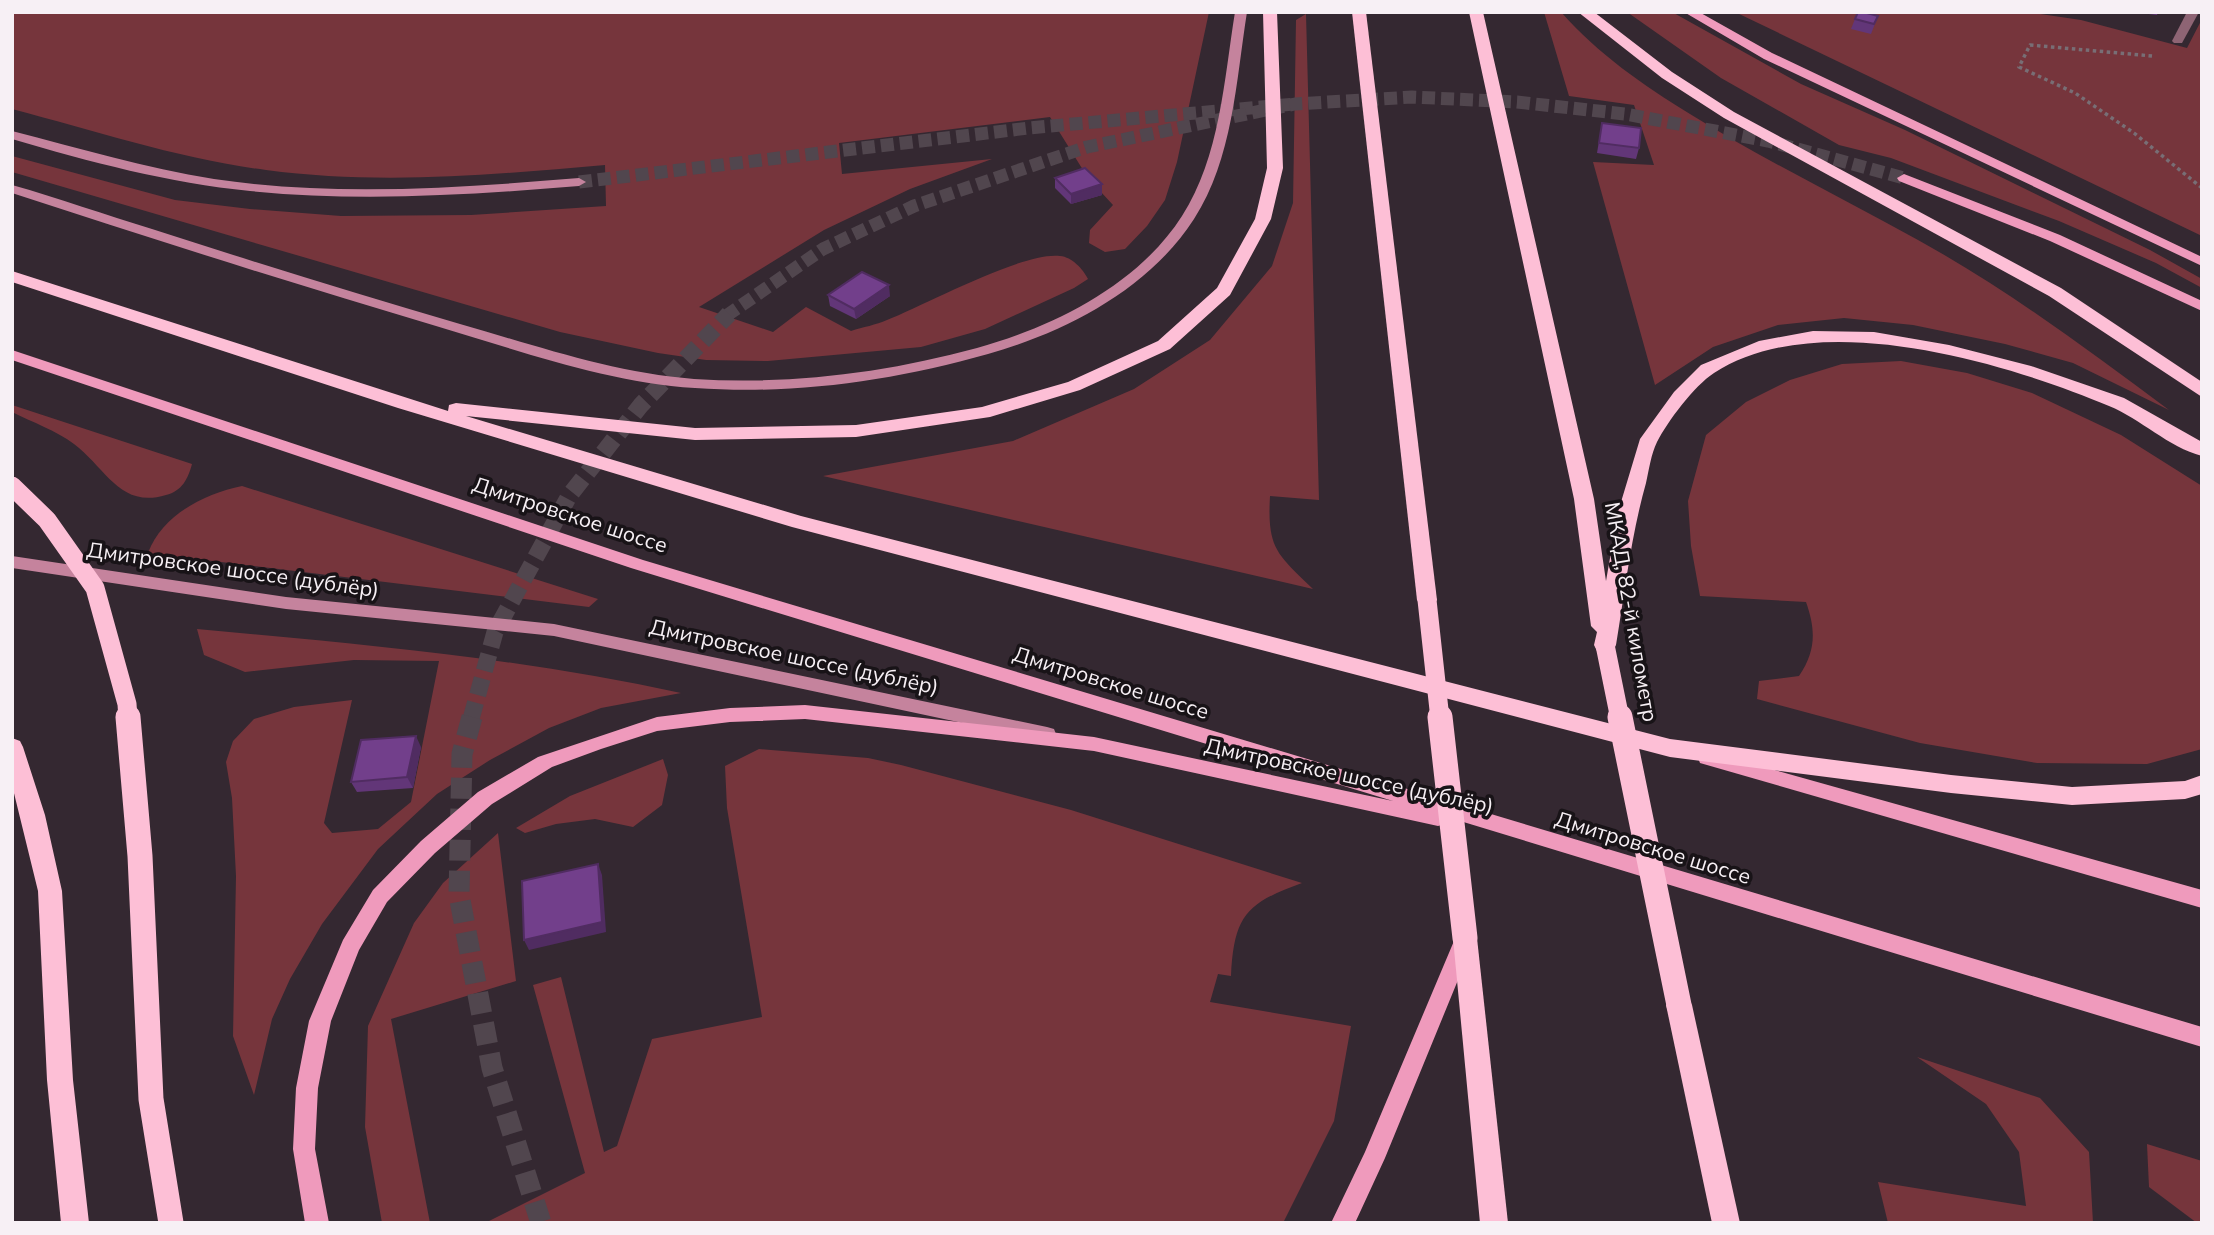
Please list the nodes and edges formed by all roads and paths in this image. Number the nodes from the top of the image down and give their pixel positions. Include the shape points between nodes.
1 (1241, 12) edge
2 (1270, 12) edge
3 (1359, 12) edge
4 (1476, 12) edge
5 (1585, 12) edge
6 (1690, 12) edge
7 (2193, 12) edge
8 (2178, 41) joint
9 (12, 135) edge
10 (1904, 178) tunnel mouth
11 (579, 182) tunnel mouth
12 (2202, 188) edge
13 (12, 189) edge
14 (2202, 262) edge
15 (12, 276) edge
16 (2202, 307) edge
17 (12, 355) edge
18 (2202, 391) edge
19 (405, 404) junction
20 (2202, 450) edge
21 (12, 486) edge
22 (12, 562) edge
23 (1605, 645) junction
24 (1094, 744) junction
25 (12, 747) edge
26 (1671, 748) junction
27 (2202, 784) edge
28 (1559, 845) junction
29 (2202, 899) edge
30 (1465, 938) junction
31 (2202, 1037) edge
32 (75, 1223) edge
33 (171, 1223) edge
34 (317, 1223) edge
35 (1343, 1223) edge
36 (1494, 1223) edge
37 (1726, 1223) edge

1 - 13 main road via 1206,184 1171,240 1140,271 1070,316 1019,340 903,372 781,386 648,379 585,366 411,315
2 - 19 highway via 1275,168 1263,219 1224,291 1164,345 1074,386 983,413 856,431 695,434
3 - 30 highway, bridge
4 - 23 highway, МКАД, 82-й километр via 1584,499
5 - 18 highway via 1667,75 1729,115 2055,292
6 - 14 main road via 1768,56
7 - 8 lane
8 - 12 path via 2178,53 2152,56 2030,45 2019,67 2075,93
9 - 11 main road via 136,168 280,190 418,193
10 - 16 main road via 2091,253
15 - 19 highway
17 - 28 main road, Дмитровское шоссе via 637,564
19 - 26 highway via 799,522
20 - 23 highway via 2118,402 1949,349 1838,336 1759,346 1707,369 1680,396 1647,443 1628,512
21 - 33 highway, bridge via 47,520 95,588 127,705 141,870 151,1099
22 - 24 main road, Дмитровское шоссе (дублёр) via 286,603 554,630
23 - 37 highway, МКАД, 82-й километр, bridge
24 - 28 main road, Дмитровское шоссе (дублёр)
24 - 34 main road via 805,712 730,715 657,724 596,743 545,762 485,798 380,896 350,946 320,1021 307,1088 304,1149
25 - 32 highway via 50,891 60,1080
26 - 27 highway via 2072,796 2185,790
26 - 29 main road
28 - 31 main road, Дмитровское шоссе
30 - 35 main road
30 - 36 highway

